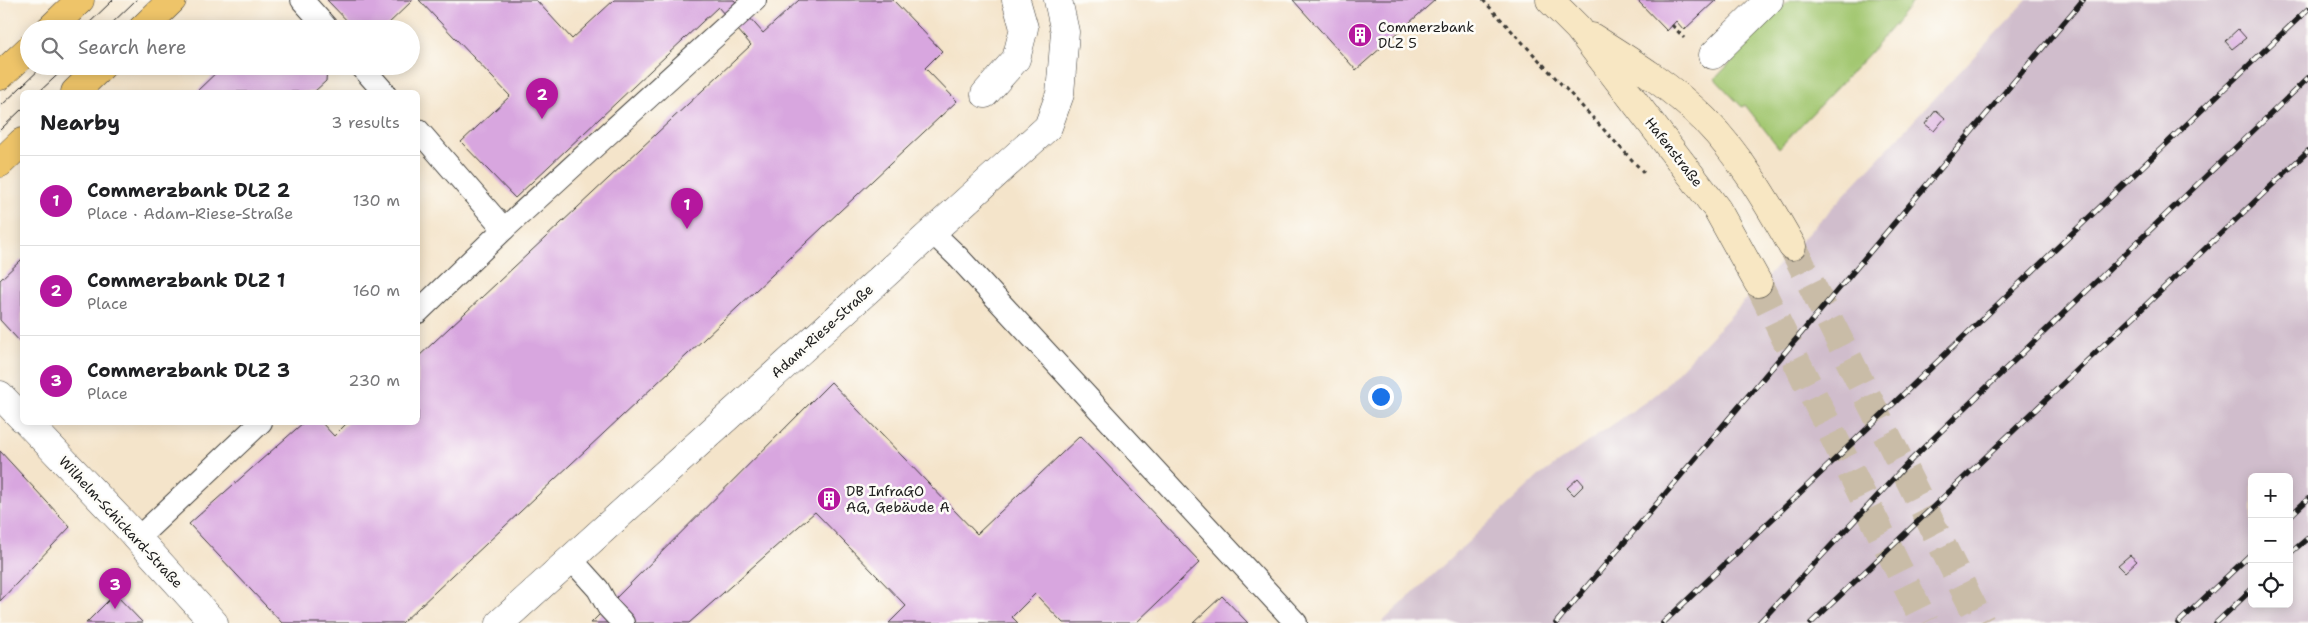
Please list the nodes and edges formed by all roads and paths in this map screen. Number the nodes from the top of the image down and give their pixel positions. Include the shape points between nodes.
1 (80, 0) edge
2 (172, 0) edge
3 (302, 0) edge
4 (755, 0) edge
5 (1016, 0) edge
6 (1058, 0) edge
7 (1483, 0) edge
8 (1550, 0) edge
9 (1769, 0) edge
10 (59, 20) edge
11 (151, 20) edge
12 (320, 20) edge
13 (1578, 28) junction
14 (1713, 55) dead end
15 (20, 57) edge
16 (93, 75) edge
17 (369, 75) edge
18 (0, 76) edge
19 (77, 90) edge
20 (382, 90) edge
21 (985, 94) dead end
22 (420, 132) edge
23 (20, 144) edge
24 (0, 163) edge
25 (1651, 181) dead end
26 (504, 229) junction
27 (932, 232) junction
28 (1792, 246) tunnel mouth
29 (1758, 283) tunnel mouth
30 (420, 310) edge
31 (0, 395) edge
32 (20, 416) edge
33 (30, 425) edge
34 (258, 425) edge
35 (137, 539) junction
36 (571, 559) junction
37 (214, 623) edge
38 (500, 623) edge
39 (623, 623) edge
40 (1296, 623) edge

1 - 10 main road
2 - 11 main road
3 - 12 lane
4 - 26 lane
5 - 21 street via 1024,28 1016,59
6 - 27 street, Adam-Riese-Straße via 1065,32 1060,94 1048,128
7 - 25 path
8 - 13 street, Hafenstraße
9 - 14 street
13 - 28 street, Hafenstraße via 1647,71 1705,120 1740,163
13 - 29 street, Hafenstraße via 1718,209
15 - 18 main road
16 - 19 main road
17 - 20 lane
22 - 26 lane
23 - 24 main road
26 - 30 lane
27 - 36 street, Adam-Riese-Straße
27 - 40 lane
31 - 32 street
33 - 35 street, Wilhelm-Schickard-Straße
34 - 35 lane
35 - 37 street, Wilhelm-Schickard-Straße
36 - 38 street, Adam-Riese-Straße
36 - 39 lane

